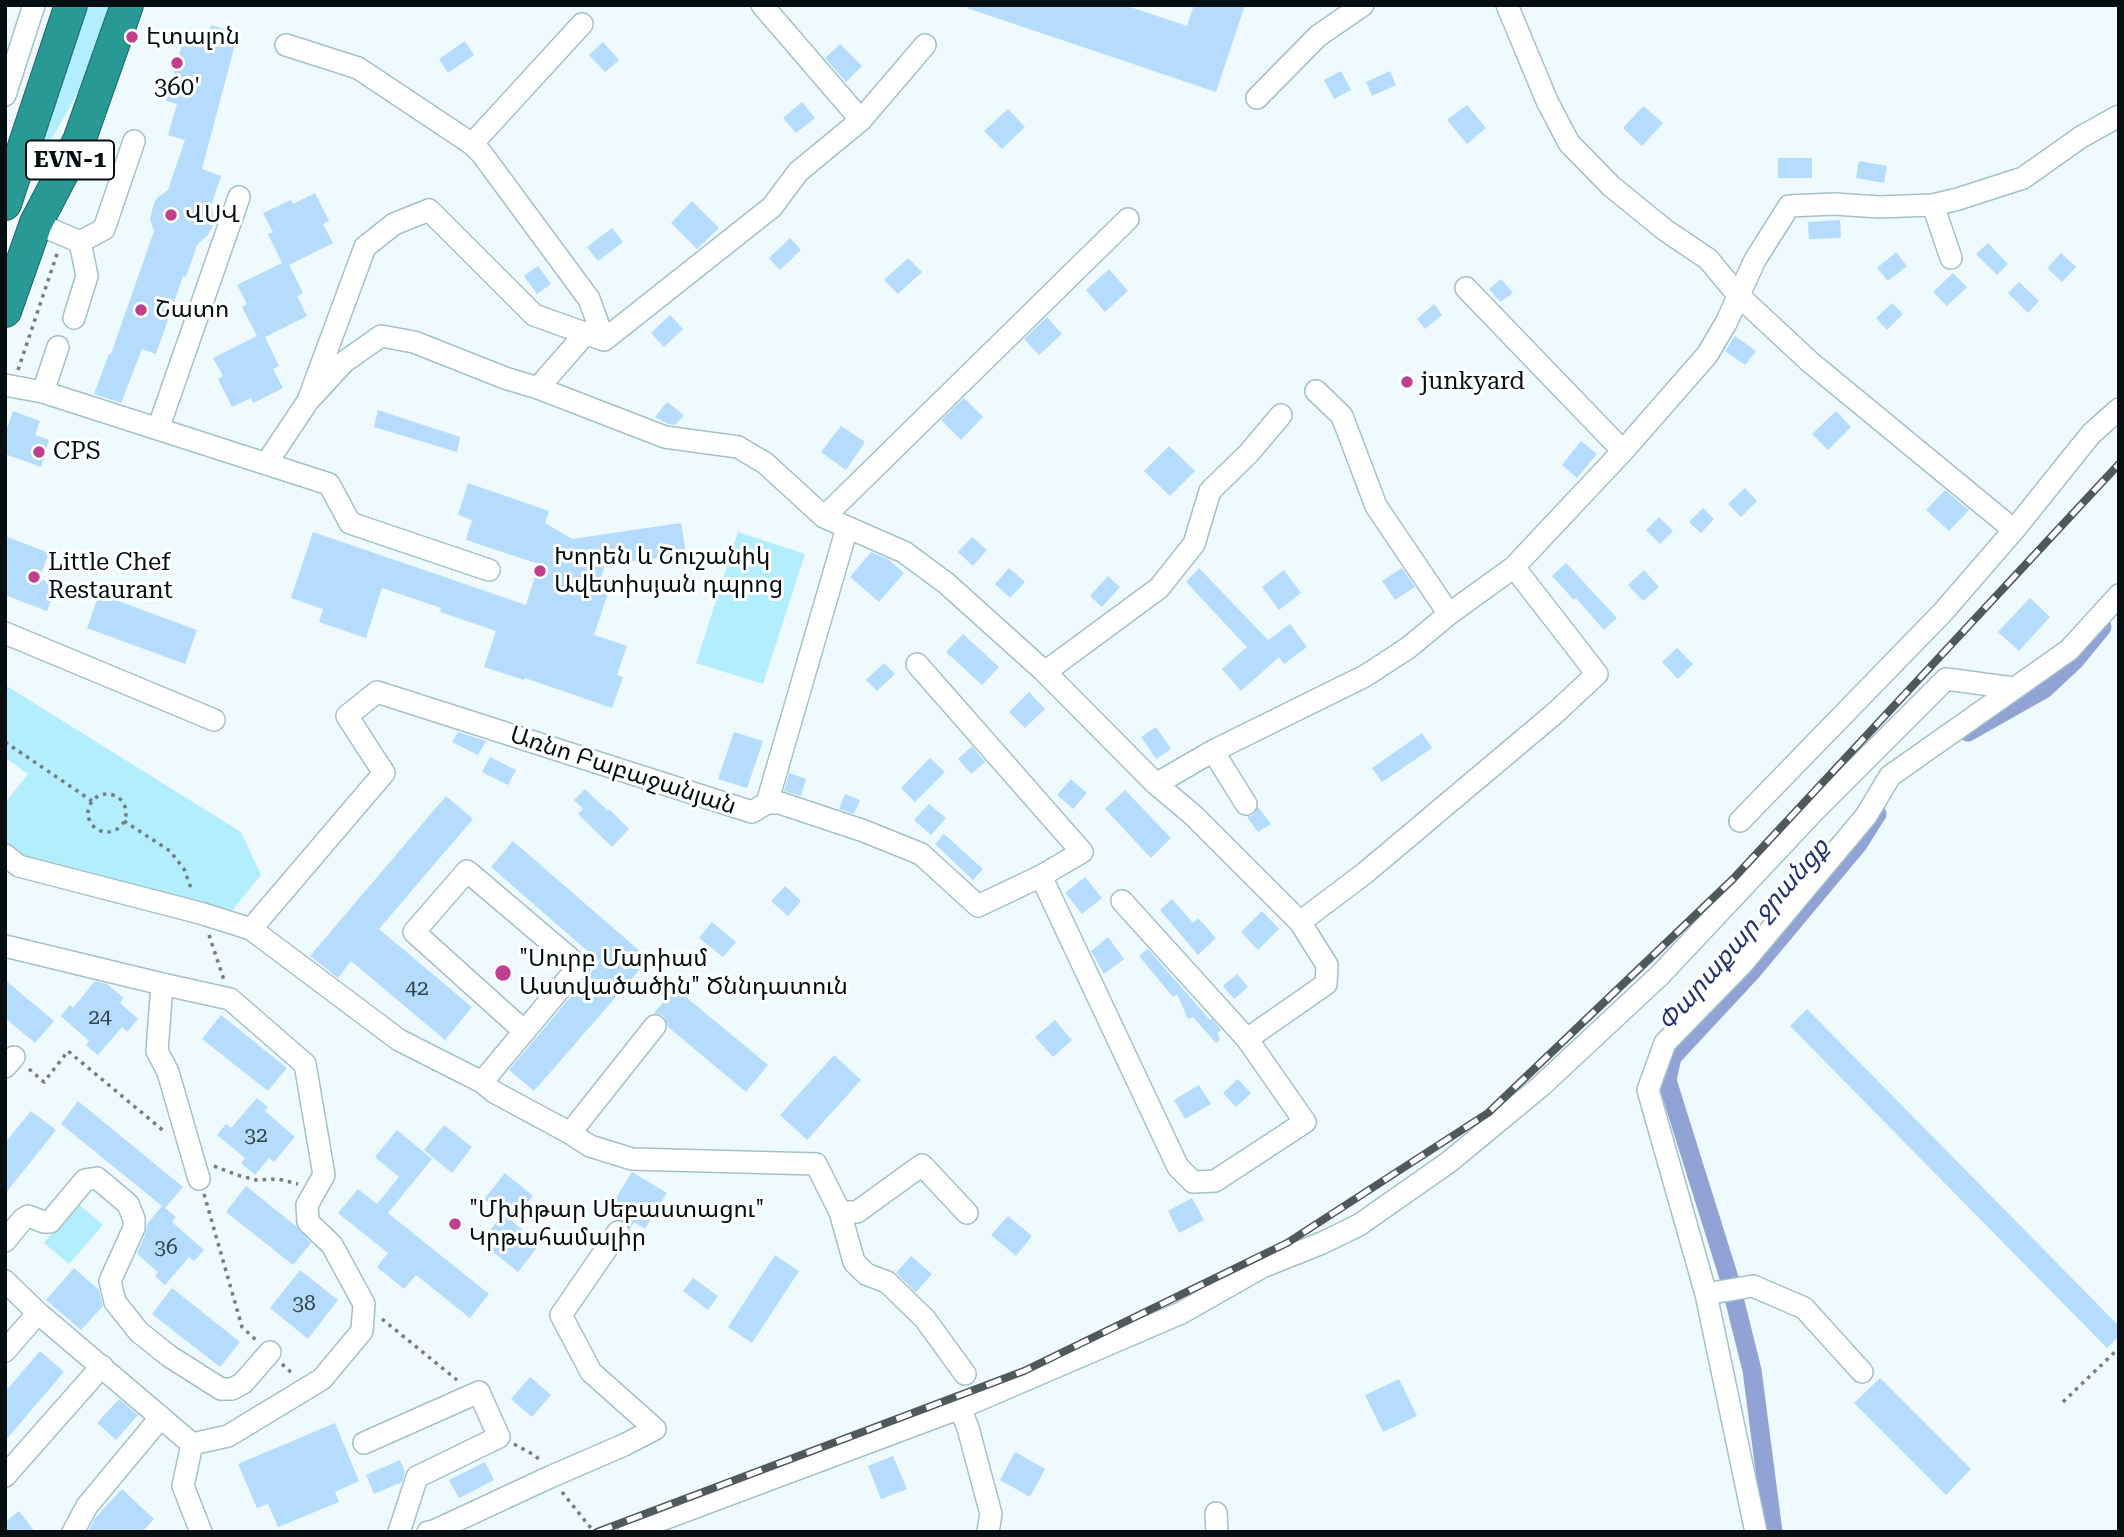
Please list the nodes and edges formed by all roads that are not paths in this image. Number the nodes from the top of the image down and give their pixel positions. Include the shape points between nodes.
1 (34, 5) edge
2 (71, 5) edge
3 (127, 5) edge
4 (762, 5) edge
5 (1363, 5) edge
6 (1507, 5) edge
7 (582, 24) dead end
8 (286, 45) dead end
9 (925, 45) dead end
10 (5, 95) edge
11 (1257, 98) dead end
12 (2119, 116) edge
13 (861, 120) junction
14 (134, 141) dead end
15 (472, 144) junction
16 (239, 197) dead end
17 (5, 204) edge
18 (1933, 205) junction
19 (1128, 219) dead end
20 (60, 234) junction
21 (1951, 257) dead end
22 (1466, 288) dead end
23 (1739, 296) junction
24 (5, 311) edge
25 (74, 318) dead end
26 (595, 337) junction
27 (58, 347) dead end
28 (8, 386) edge
29 (538, 388) junction
30 (1316, 391) dead end
31 (43, 392) junction
32 (308, 401) junction
33 (2119, 409) edge
34 (1281, 415) dead end
35 (158, 429) junction
36 (1623, 451) junction
37 (266, 464) junction
38 (824, 517) junction
39 (847, 528) junction
40 (2014, 530) junction
41 (1514, 567) junction
42 (489, 570) dead end
43 (2119, 595) edge
44 (1448, 614) junction
45 (5, 633) edge
46 (917, 664) dead end
47 (1045, 671) junction
48 (2013, 688) junction
49 (214, 720) dead end
50 (1213, 751) junction
51 (1156, 783) junction
52 (767, 803) junction
53 (1246, 804) dead end
54 (1740, 821) dead end
55 (5, 856) edge
56 (1041, 876) junction
57 (1122, 901) dead end
58 (1300, 922) junction
59 (251, 929) junction
60 (5, 946) edge
61 (162, 984) junction
62 (655, 1026) dead end
63 (524, 1031) junction
64 (1247, 1039) junction
65 (482, 1082) junction
66 (570, 1133) junction
67 (208, 1173) road end
68 (840, 1212) junction
69 (967, 1213) dead end
70 (618, 1232) dead end
71 (5, 1241) edge
72 (5, 1281) edge
73 (1706, 1294) junction
74 (38, 1312) junction
75 (5, 1351) edge
76 (270, 1353) road end
77 (102, 1366) junction
78 (1862, 1372) dead end
79 (965, 1374) dead end
80 (960, 1408) junction
81 (161, 1417) junction
82 (364, 1443) dead end
83 (192, 1444) junction
84 (5, 1476) edge
85 (76, 1531) edge
86 (201, 1532) edge
87 (399, 1532) edge
88 (428, 1532) edge
89 (629, 1532) edge
90 (988, 1532) edge
91 (1756, 1532) edge

1 - 10 lane
2 - 17 highway, EVN-1
3 - 20 highway, EVN-1 via 79,141
4 - 13 lane
5 - 11 lane via 1318,36
6 - 23 lane via 1569,143 1611,186 1708,259
7 - 15 lane
8 - 15 lane via 358,68
9 - 13 lane
12 - 18 lane via 2023,178
13 - 26 lane via 798,172 772,208
14 - 20 lane via 104,229
15 - 26 lane via 589,299
16 - 35 lane
18 - 21 lane
18 - 23 lane via 1789,206
19 - 38 lane
20 - 24 highway, EVN-1
20 - 25 lane via 88,276
22 - 36 lane
23 - 36 lane via 1707,355
23 - 40 lane via 1810,362
26 - 29 lane
26 - 32 lane via 534,315 429,210 394,224 365,247
27 - 31 lane
28 - 31 lane
29 - 32 lane via 414,342 381,336 344,362
29 - 38 lane via 665,437 738,447 765,463
30 - 44 lane via 1342,416 1376,506
31 - 35 lane
32 - 37 lane
33 - 40 lane via 2091,435
34 - 47 lane via 1210,491 1194,544 1159,588
35 - 37 lane
36 - 41 lane
37 - 42 lane via 329,484 350,523
38 - 39 lane
39 - 47 lane via 904,552
39 - 52 lane
40 - 54 lane via 1942,612
41 - 44 lane
41 - 58 lane via 1597,674 1365,873
43 - 48 lane via 2069,650
44 - 50 lane via 1365,676
45 - 49 lane
46 - 56 lane, Առնո Բաբաջանյան via 1082,852
47 - 51 lane
48 - 73 lane via 1890,776 1866,816 1742,964 1665,1043 1648,1090
48 - 80 lane via 1946,679 1660,975 1591,1040 1449,1162 1359,1225 1262,1267 1181,1313
50 - 51 lane
50 - 53 lane
51 - 58 lane
52 - 56 lane, Առնո Բաբաջանյան via 780,803 921,854 978,906
52 - 59 lane, Առնո Բաբաջանյան via 752,812 377,692 347,716 384,773
55 - 59 lane via 19,866
56 - 64 lane via 1178,1167 1193,1182 1214,1181 1305,1122
57 - 64 lane
58 - 64 lane via 1327,965 1326,984
59 - 65 lane via 399,1040
60 - 61 lane
61 - 67 lane via 157,1051 168,1072 192,1154
61 - 83 lane via 230,999 305,1064 324,1175 307,1205 308,1222 332,1245 364,1304 362,1331 323,1380 228,1436
62 - 66 lane
63 - 63 lane via 414,932 467,871 579,966
63 - 65 lane
65 - 66 lane
66 - 68 lane via 590,1146 632,1159 816,1164
68 - 69 lane via 857,1212 922,1165
68 - 79 lane via 854,1262 866,1274 887,1282 925,1319
70 - 88 lane via 561,1315 591,1372 655,1429
71 - 76 lane via 28,1216 50,1222 85,1180 97,1178 128,1204 134,1219 110,1282 115,1302 139,1332 221,1389 243,1383
72 - 74 lane
73 - 78 lane via 1752,1286 1804,1308
73 - 91 lane
74 - 75 lane
74 - 77 lane
77 - 81 lane
77 - 84 lane
80 - 89 lane
80 - 90 lane via 991,1514
81 - 83 lane
81 - 85 lane via 86,1506
82 - 87 lane via 479,1392 499,1437 417,1477
83 - 86 lane via 183,1486

